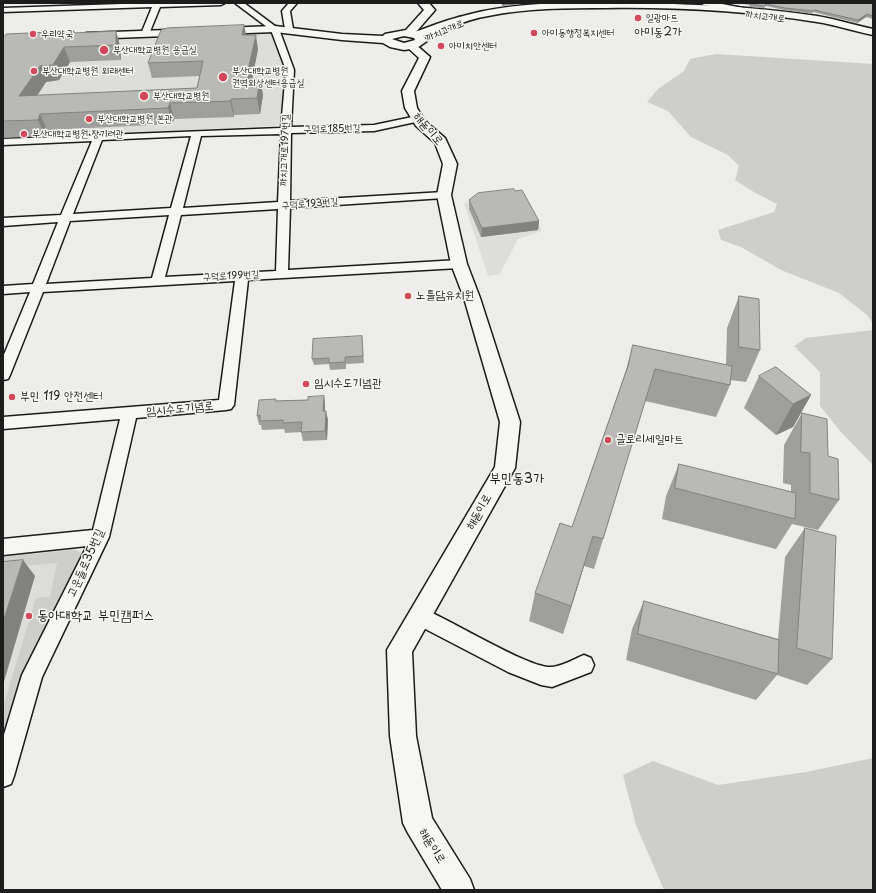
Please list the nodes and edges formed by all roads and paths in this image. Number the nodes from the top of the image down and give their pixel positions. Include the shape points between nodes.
1 (23, 3) edge
2 (221, 3) edge
3 (238, 3) edge
4 (292, 3) edge
5 (423, 3) edge
6 (704, 3) edge
7 (157, 4) edge
8 (3, 10) edge
9 (18, 10) junction
10 (743, 10) junction
11 (275, 29) junction
12 (289, 29) junction
13 (873, 32) edge
14 (144, 34) junction
15 (415, 36) junction
16 (873, 36) edge
17 (74, 37) edge
18 (417, 119) junction
19 (286, 130) junction
20 (197, 133) junction
21 (98, 138) junction
22 (3, 142) edge
23 (444, 195) junction
24 (284, 206) junction
25 (176, 212) junction
26 (67, 218) junction
27 (3, 222) edge
28 (459, 264) junction
29 (282, 274) junction
30 (242, 276) junction
31 (158, 280) junction
32 (38, 288) junction
33 (3, 290) edge
34 (3, 374) edge
35 (129, 413) junction
36 (3, 423) edge
37 (100, 537) junction
38 (3, 547) edge
39 (419, 616) junction
40 (584, 665) dead end
41 (3, 776) edge
42 (459, 890) edge

1 - 9 street
2 - 7 street
3 - 11 street
4 - 12 street via 286,11
5 - 15 main road via 430,10
6 - 10 street
7 - 9 street
7 - 14 street
8 - 9 street
10 - 13 street via 818,20
10 - 15 street via 655,5 566,6 508,10 481,14 437,28 425,28
11 - 12 main road
11 - 14 main road
11 - 19 street, 까치고개로197번길 via 290,70
12 - 15 main road via 386,40 394,34
14 - 17 main road
15 - 16 street, 까치고개로 via 511,12 619,8 726,12 816,23
15 - 18 street, 해돋이로 via 424,57 408,91 411,108
18 - 19 street, 구덕로185번길 via 380,128
18 - 23 street, 해돋이로 via 441,141 450,164
19 - 20 street, 구덕로185번길
19 - 24 street, 까치고개로197번길
20 - 21 street, 구덕로185번길
20 - 25 street
21 - 22 street, 구덕로185번길
21 - 26 street
23 - 24 street, 구덕로193번길
23 - 28 street, 해돋이로
24 - 25 street, 구덕로193번길
24 - 29 street, 까치고개로197번길
25 - 26 street, 구덕로193번길
25 - 31 street
26 - 27 street, 구덕로193번길
26 - 32 street
28 - 29 street, 구덕로199번길
28 - 39 street, 해돋이로 via 510,422 504,468
29 - 30 street, 구덕로199번길
30 - 31 street, 구덕로199번길
30 - 35 street, 임시수도기념로 via 226,405
31 - 32 street, 구덕로199번길
32 - 33 street, 구덕로199번길
32 - 34 street
35 - 36 street, 임시수도기념로
35 - 37 street, 고운들로35번길
37 - 38 street
37 - 41 street, 고운들로35번길 via 32,675
39 - 40 street via 515,665 541,675 552,677
39 - 42 street, 해돋이로 via 399,650 403,736 418,823

